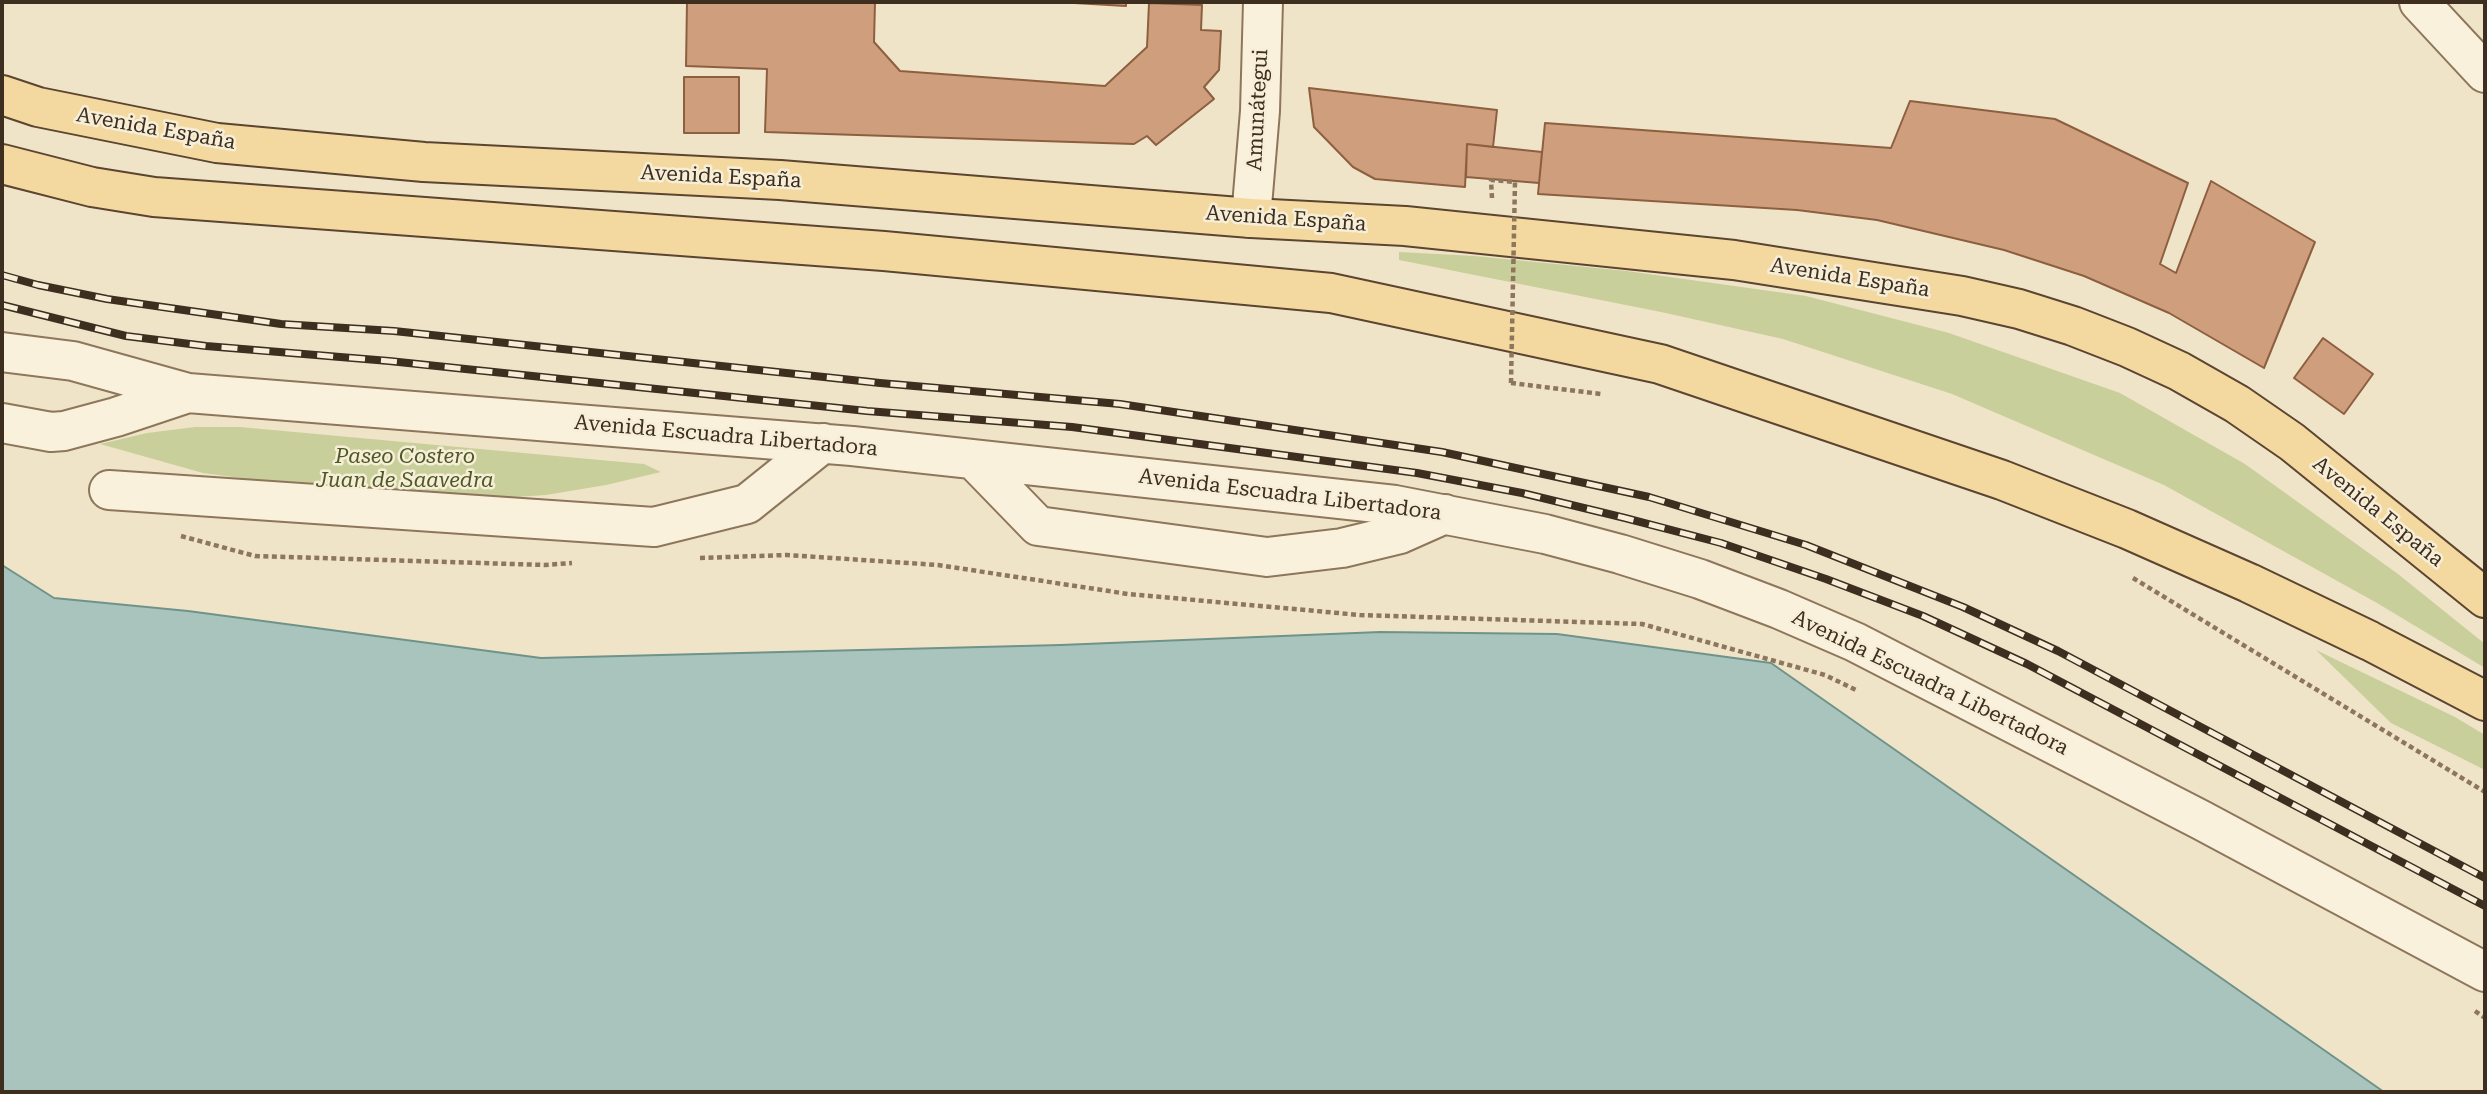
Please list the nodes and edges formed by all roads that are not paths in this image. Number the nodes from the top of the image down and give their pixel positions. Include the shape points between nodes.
1 (1263, 2) edge
2 (2418, 2) edge
3 (2485, 73) edge
4 (2, 95) edge
5 (2, 163) edge
6 (1251, 218) junction
7 (2, 352) edge
8 (188, 393) junction
9 (2, 422) edge
10 (823, 443) junction
11 (974, 459) junction
12 (108, 490) dead end
13 (1445, 514) junction
14 (2485, 598) edge
15 (2485, 701) edge
16 (2485, 972) edge

1 - 6 street, Amunátegui
2 - 3 street
4 - 6 main road, Avenida España via 106,122 231,144 425,162 779,180
5 - 15 main road via 92,187 154,197 884,251 1331,293 1610,353 1660,364 2002,480 2127,529 2262,589
6 - 14 main road, Avenida España via 1405,226 1734,260 2019,309 2127,347 2237,404 2292,442
7 - 8 street, Avenida Escuadra Libertadora via 73,361
8 - 9 street via 64,430 51,432
8 - 10 street, Avenida Escuadra Libertadora
10 - 11 street, Avenida Escuadra Libertadora
10 - 12 street via 747,504 654,527
11 - 13 street, Avenida Escuadra Libertadora
11 - 13 street via 1038,526 1267,557 1377,540
13 - 16 street, Avenida Escuadra Libertadora via 1620,554 1700,579 1829,631 2189,813

